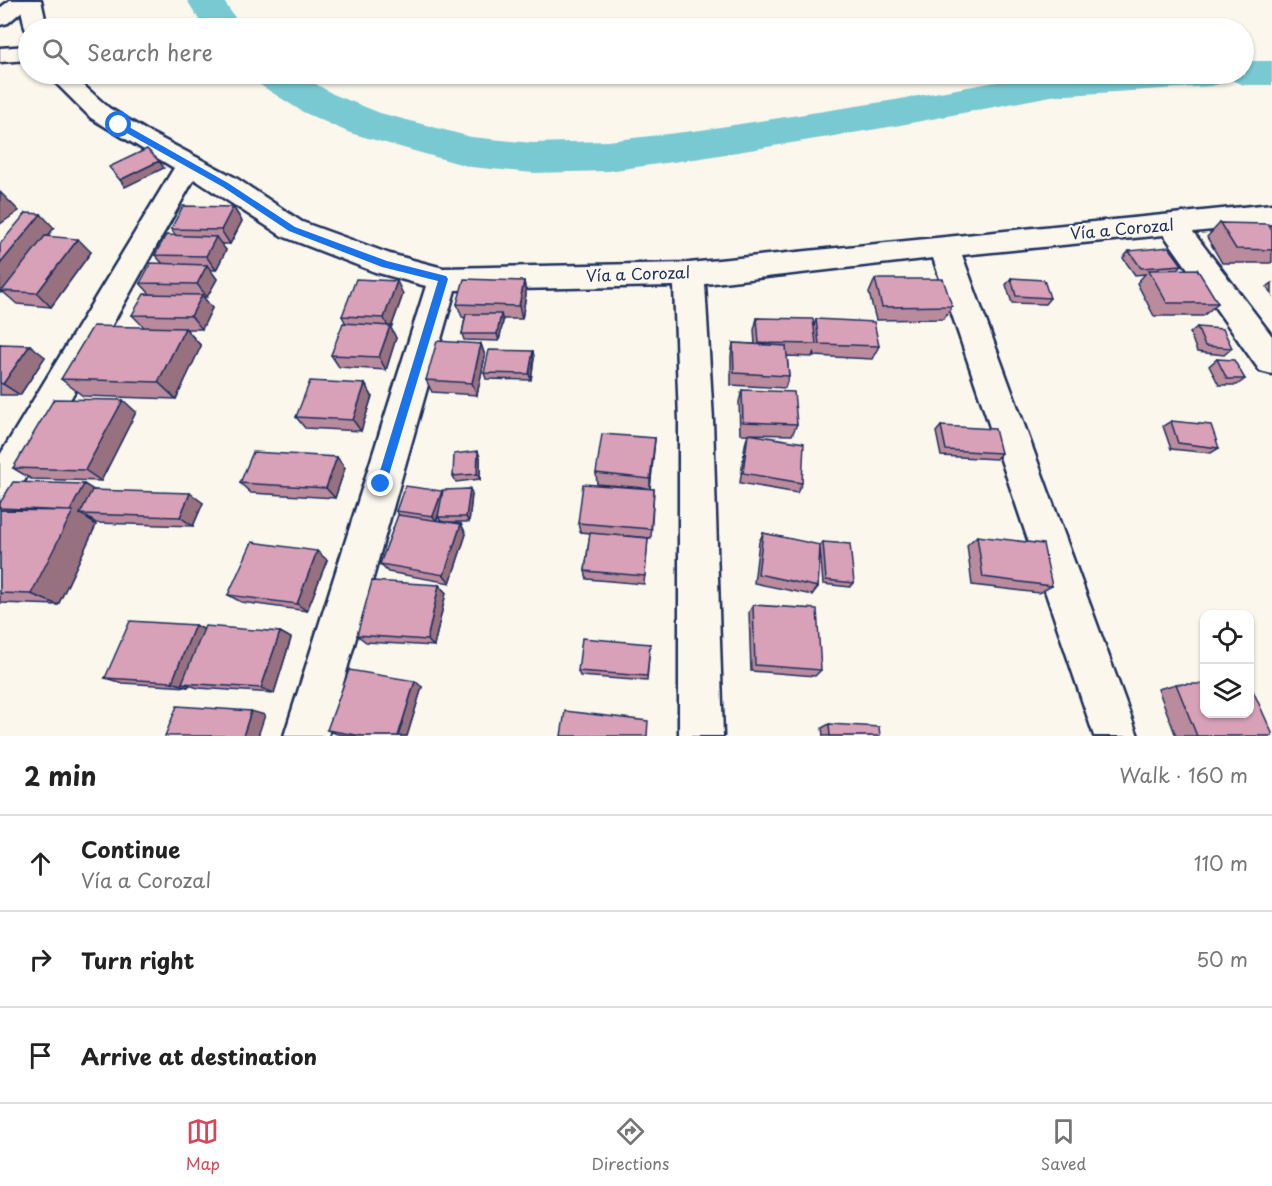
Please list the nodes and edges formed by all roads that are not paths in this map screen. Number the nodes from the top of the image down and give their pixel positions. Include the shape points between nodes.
1 (24, 0) edge
2 (30, 0) edge
3 (0, 18) edge
4 (34, 18) edge
5 (18, 54) edge
6 (0, 55) edge
7 (69, 84) edge
8 (189, 164) junction
9 (1272, 214) edge
10 (1172, 224) junction
11 (944, 246) junction
12 (689, 274) junction
13 (443, 279) junction
14 (1272, 361) edge
15 (0, 489) edge
16 (306, 736) edge
17 (701, 736) edge
18 (1116, 736) edge

1 - 3 street
2 - 4 street
5 - 6 street
7 - 8 street, Vía a Corozal via 100,112
8 - 13 street, Vía a Corozal via 292,229 385,264
8 - 15 street
9 - 10 street, Vía a Corozal
10 - 11 street, Vía a Corozal
10 - 14 street
11 - 12 street, Vía a Corozal
11 - 18 street
12 - 13 street, Vía a Corozal
12 - 17 street via 696,420
13 - 16 street

